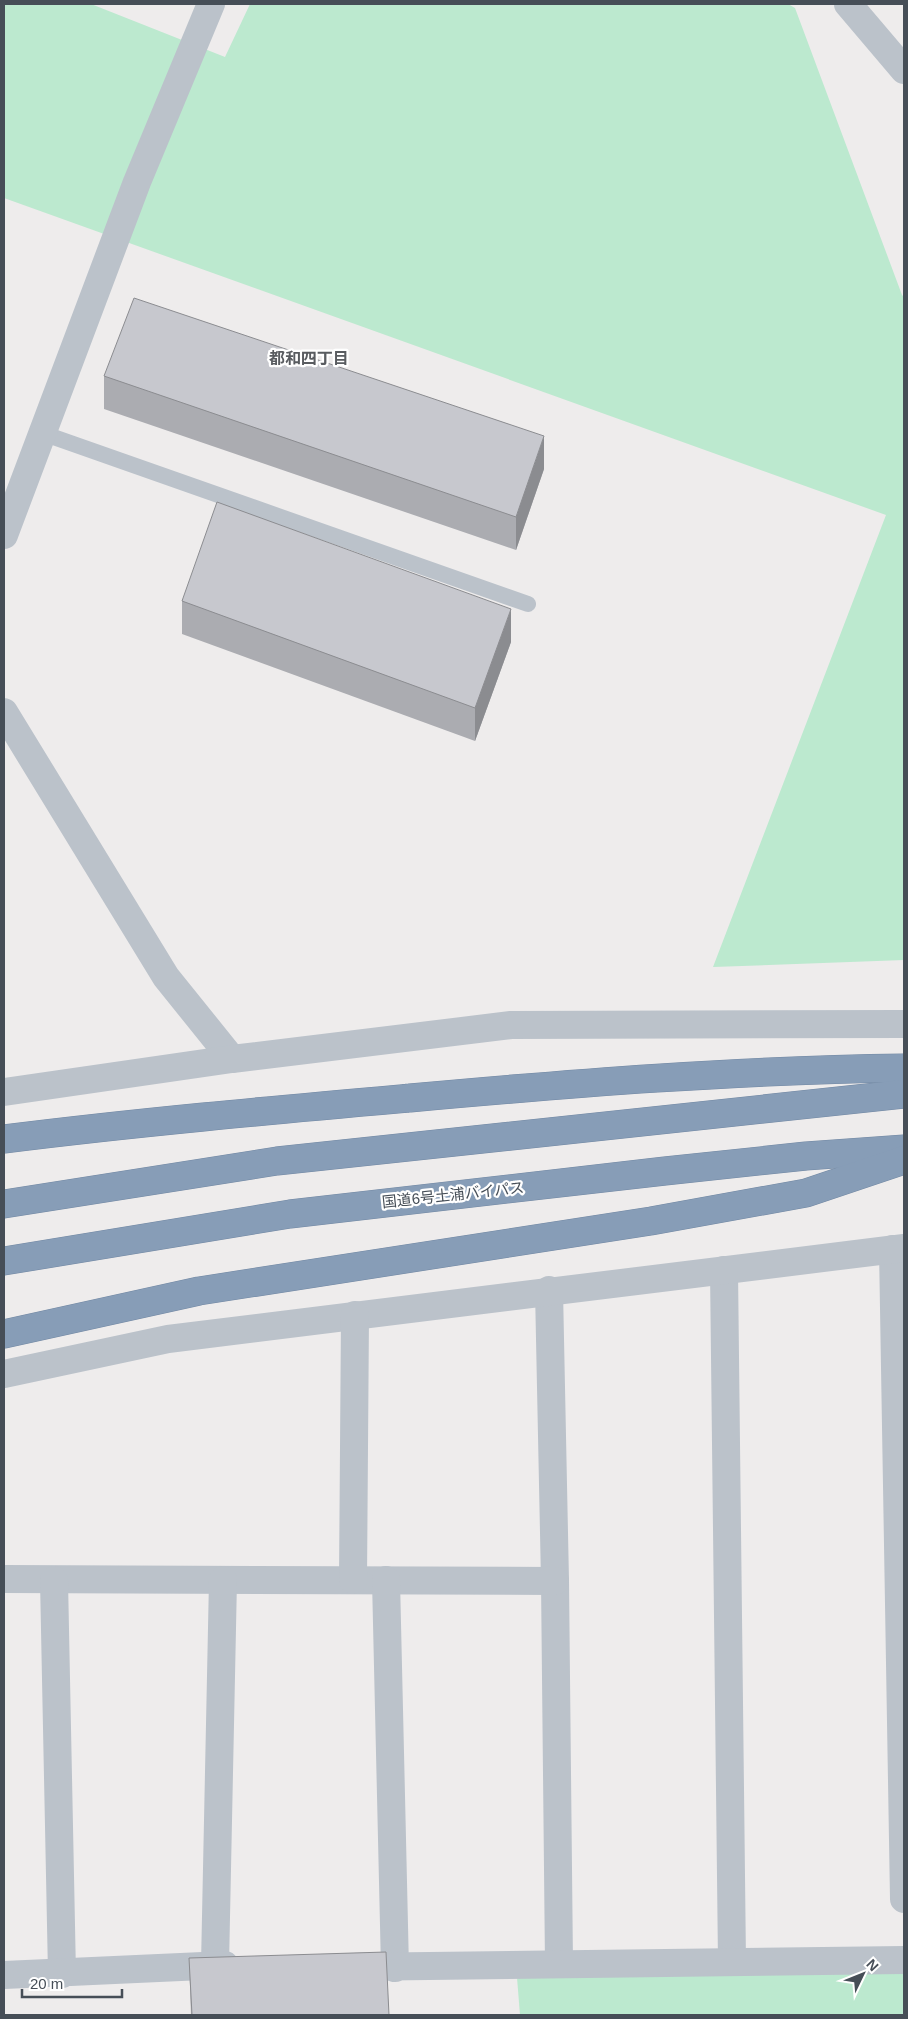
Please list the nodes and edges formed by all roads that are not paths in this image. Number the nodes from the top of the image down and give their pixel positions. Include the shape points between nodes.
1 (211, 4) edge
2 (848, 4) edge
3 (904, 70) edge
4 (42, 433) junction
5 (4, 535) edge
6 (528, 604) dead end
7 (4, 712) edge
8 (904, 1024) edge
9 (232, 1059) junction
10 (904, 1068) edge
11 (4, 1092) edge
12 (904, 1094) edge
13 (4, 1139) edge
14 (904, 1150) edge
15 (904, 1160) edge
16 (4, 1204) edge
17 (899, 1248) edge
18 (4, 1260) edge
19 (724, 1270) junction
20 (549, 1290) junction
21 (356, 1315) junction
22 (4, 1334) edge
23 (4, 1374) edge
24 (4, 1579) edge
25 (54, 1580) junction
26 (223, 1580) junction
27 (353, 1580) junction
28 (386, 1580) junction
29 (556, 1581) junction
30 (904, 1899) edge
31 (904, 1960) edge
32 (732, 1962) junction
33 (559, 1964) junction
34 (215, 1965) junction
35 (245, 1966) edge
36 (325, 1967) edge
37 (395, 1968) junction
38 (62, 1974) junction
39 (4, 1975) edge

1 - 4 street via 137,182
2 - 3 street
4 - 5 street
4 - 6 lane
7 - 9 street via 166,977
8 - 9 street via 511,1025
9 - 11 street
10 - 13 highway via 814,1069 622,1079 139,1122
12 - 16 highway via 277,1161
14 - 18 highway, 国道6号土浦バイパス via 806,1156 290,1214
15 - 22 highway via 806,1193 200,1291
17 - 19 street
17 - 30 street
19 - 20 street
19 - 32 street
20 - 21 street
20 - 29 street
21 - 23 street via 168,1339
21 - 27 street
24 - 25 street
25 - 26 street
25 - 38 street
26 - 27 street
26 - 34 street
27 - 28 street
28 - 29 street
28 - 37 street
29 - 33 street
31 - 32 street
32 - 33 street
33 - 37 street
34 - 35 street
34 - 38 street
36 - 37 street
38 - 39 street

